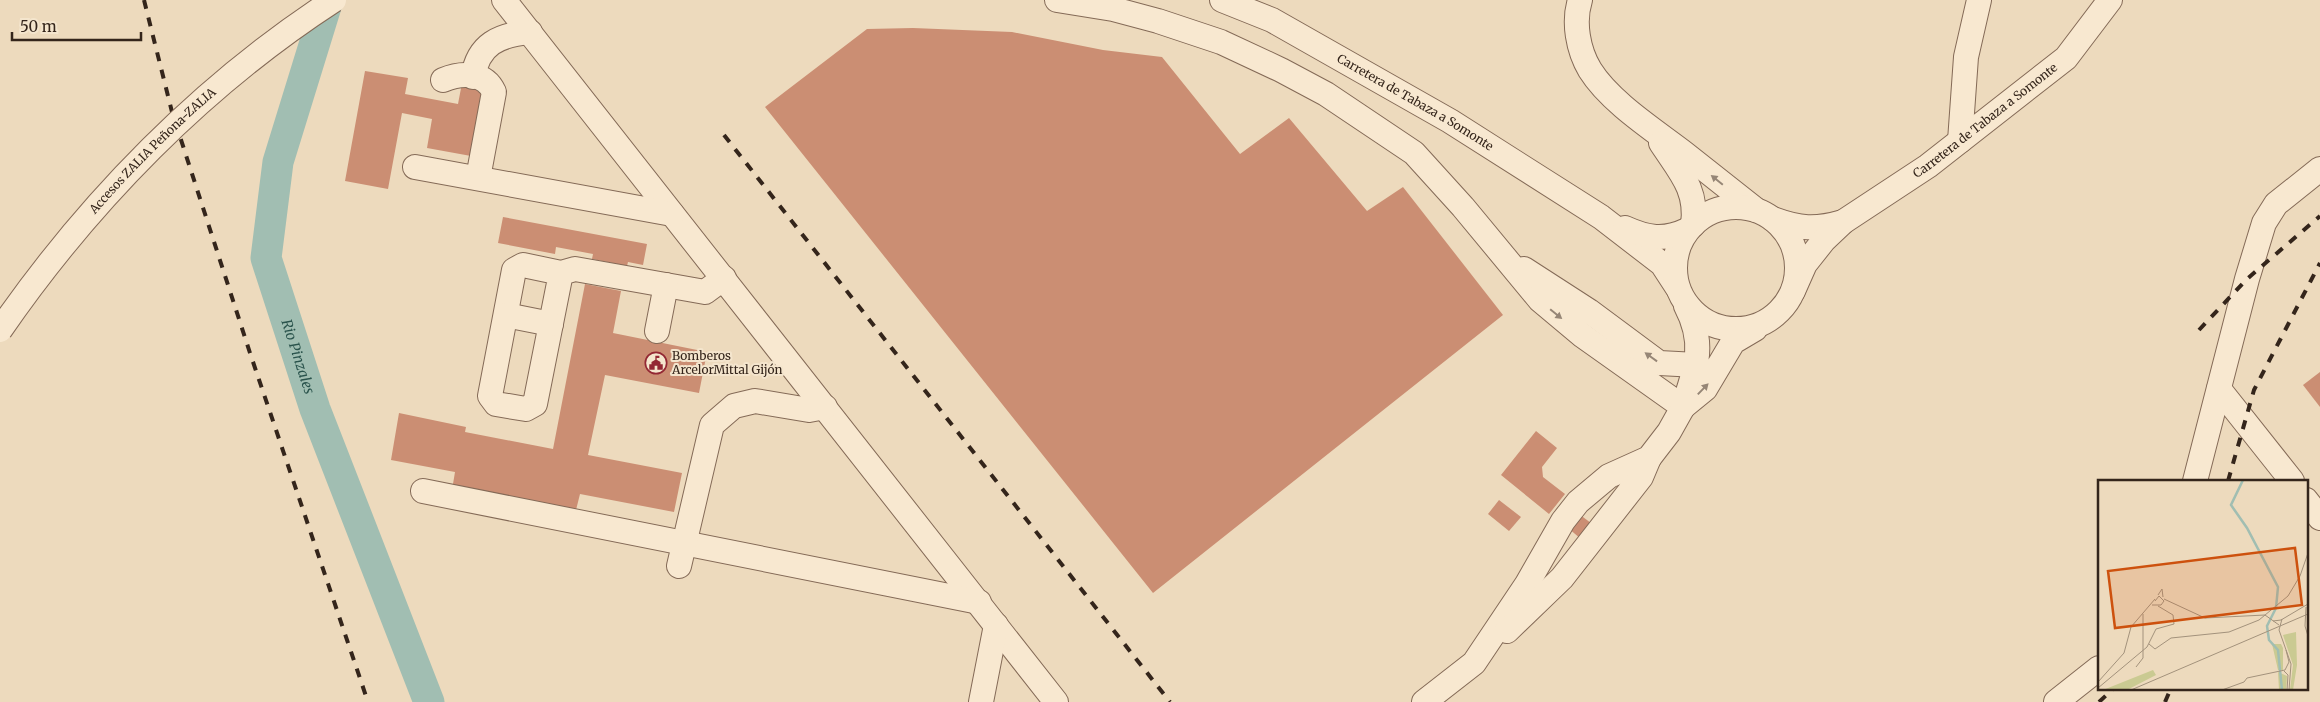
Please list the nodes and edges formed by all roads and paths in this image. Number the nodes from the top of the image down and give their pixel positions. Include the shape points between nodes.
1 (334, 0) edge
2 (504, 0) edge
3 (1057, 0) edge
4 (1222, 0) edge
5 (1580, 0) edge
6 (1979, 0) edge
7 (2110, 0) edge
8 (530, 32) junction
9 (473, 77) junction
10 (443, 80) dead end
11 (1653, 131) junction
12 (1960, 141) junction
13 (415, 166) dead end
14 (2320, 169) edge
15 (478, 178) junction
16 (672, 214) junction
17 (1764, 215) junction
18 (1601, 217) junction
19 (1843, 222) junction
20 (1690, 228) junction
21 (1499, 252) junction
22 (561, 273) junction
23 (724, 278) junction
24 (666, 285) junction
25 (1794, 291) junction
26 (1681, 295) junction
27 (506, 315) junction
28 (1768, 321) junction
29 (551, 324) junction
30 (0, 330) edge
31 (657, 331) dead end
32 (1698, 365) junction
33 (2219, 389) junction
34 (825, 407) junction
35 (1683, 407) junction
36 (1649, 458) junction
37 (2195, 480) edge
38 (2291, 480) edge
39 (423, 491) dead end
40 (2308, 503) edge
41 (2320, 518) edge
42 (682, 555) junction
43 (979, 602) junction
44 (996, 625) junction
45 (1474, 663) junction
46 (2098, 669) edge
47 (981, 702) edge
48 (1056, 702) edge
49 (1424, 702) edge
50 (2056, 702) edge

1 - 30 street, Accesos ZALIA Peñona-ZALIA, bridge via 243,66 163,137 69,240
2 - 8 street
3 - 21 street via 1113,9 1221,42 1326,94 1414,153
4 - 18 street, Carretera de Tabaza a Somonte via 1272,20 1450,121
5 - 11 street via 1578,41 1589,69 1601,85
6 - 12 street via 1966,57
7 - 12 street, Carretera de Tabaza a Somonte via 2066,58
8 - 9 street via 513,34 488,45 475,63
8 - 16 street
9 - 10 street via 453,76
9 - 15 street via 490,82 494,92
17 -> 11 street
11 - 20 street via 1694,200
12 - 19 street, Carretera de Tabaza a Somonte
13 - 15 street
14 - 33 street via 2276,204 2264,223
15 - 16 street
16 - 23 street
17 - 19 street, Carretera de Tabaza a Somonte via 1803,228 1821,228
17 - 20 street via 1737,207 1719,210 1701,217
17 - 25 street via 1786,233 1795,251 1798,271
18 - 20 street, Carretera de Tabaza a Somonte via 1643,236 1668,237
18 - 26 street, Carretera de Tabaza a Somonte via 1662,264
19 - 25 street, Carretera de Tabaza a Somonte via 1804,264
20 - 26 street via 1676,257 1675,271
32 -> 21 street via 1659,363 1589,311
21 -> 35 street via 1540,300 1590,341
22 - 24 street via 575,269
22 - 27 street via 524,265 514,270
22 - 29 street
23 - 24 street via 705,292
23 - 34 street
24 - 31 street
25 - 28 street via 1783,308
26 - 28 street via 1695,314 1709,324 1728,330 1749,328
26 - 32 street via 1698,334
27 - 29 street
27 - 29 street via 490,396 496,404 526,409 535,404
35 -> 28 street via 1705,388 1733,342
32 - 35 street
33 - 37 street
33 - 38 street
34 - 42 street via 809,410 756,402 734,406 712,425
34 - 43 street
35 - 36 street
36 - 45 street via 1641,477 1562,578
36 - 45 street via 1609,476 1578,502
39 - 42 street
40 - 41 street
42 - 43 street
43 - 44 street
44 - 47 street
44 - 48 street
45 - 49 street
46 - 50 street

